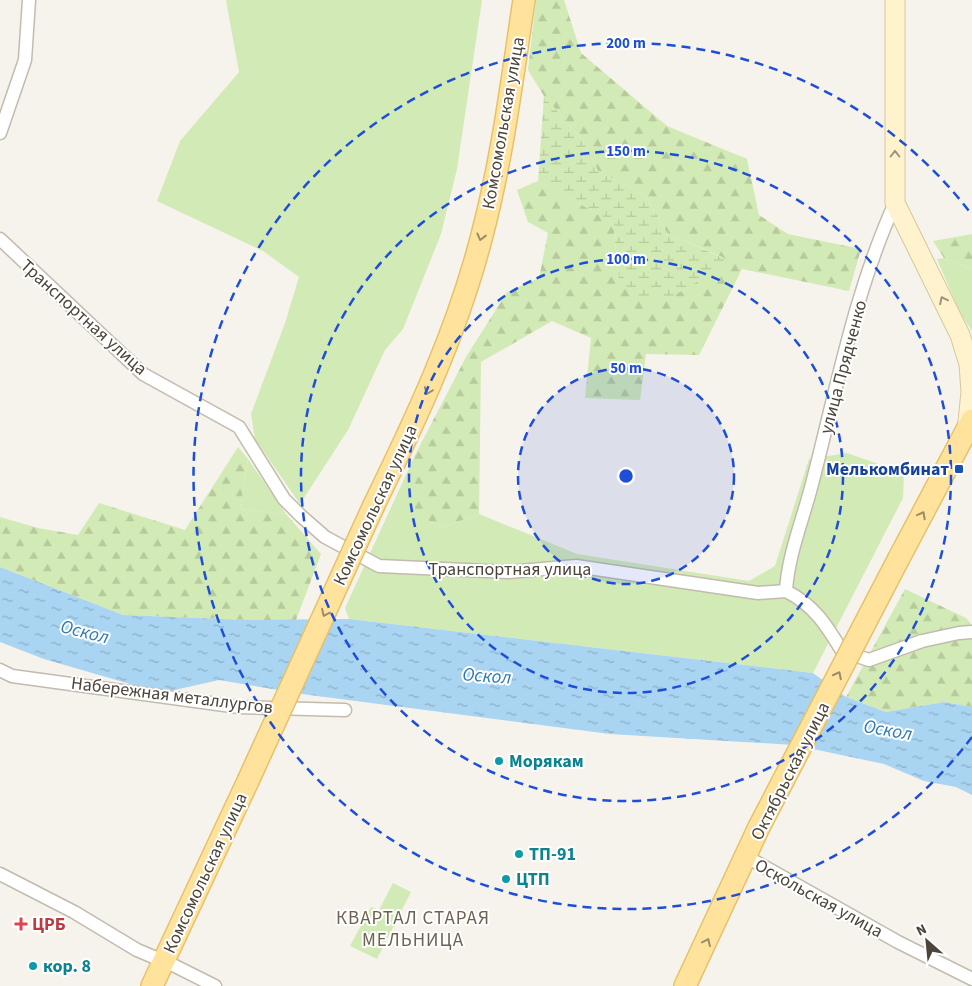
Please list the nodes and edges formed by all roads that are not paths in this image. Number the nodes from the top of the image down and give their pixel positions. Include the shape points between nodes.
1 (29, 0) edge
2 (524, 0) edge
3 (895, 0) edge
4 (0, 133) edge
5 (895, 203) junction
6 (0, 240) edge
7 (966, 340) edge
8 (969, 426) edge
9 (899, 558) joint
10 (786, 591) junction
11 (972, 632) edge
12 (0, 670) edge
13 (345, 710) dead end
14 (747, 857) junction
15 (0, 874) edge
16 (165, 961) junction
17 (972, 979) edge
18 (152, 986) edge
19 (215, 986) edge
20 (685, 986) edge

1 - 4 street via 25,60
2 -> 16 main road, Комсомольская улица, bridge via 499,160 481,239 458,314 423,404
5 -> 3 street, улица Прядченко
7 -> 5 street, улица Прядченко
5 - 10 street, улица Прядченко via 878,240 836,384 787,572
6 - 10 street, Транспортная улица via 143,374 240,427 284,499 325,537 379,566 509,572 576,566 758,594
7 - 8 street, улица Прядченко via 971,392
9 -> 8 main road, улица Прядченко
14 -> 9 main road, Октябрьская улица, bridge via 759,827
10 - 11 street via 803,600 823,620 842,651 869,660 922,642
12 - 13 street, Набережная металлургов via 12,676 239,707
14 - 17 street, Оскольская улица via 898,942
20 -> 14 main road, Октябрьская улица
15 - 16 street via 74,912 137,950
16 - 18 main road, Комсомольская улица
16 - 19 street

